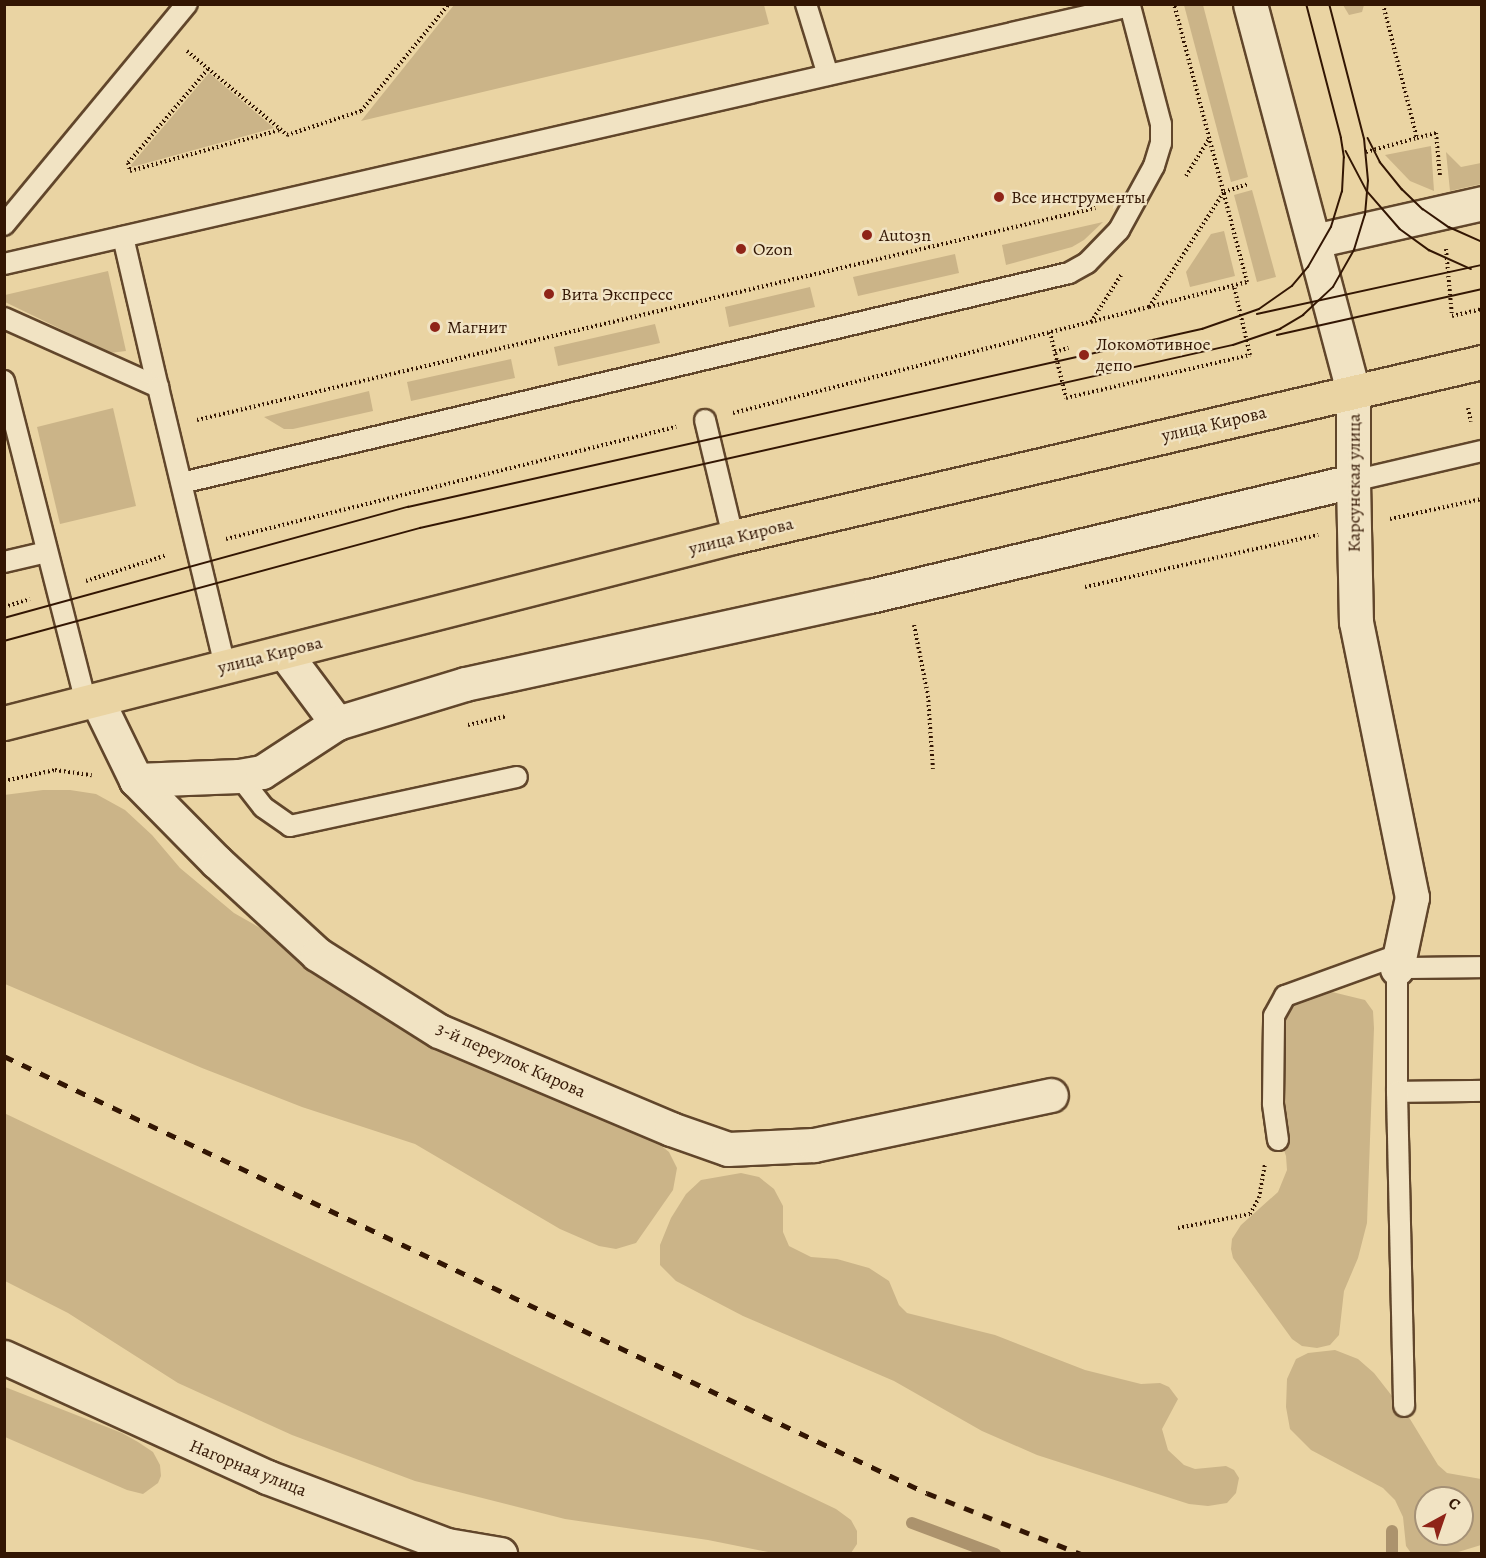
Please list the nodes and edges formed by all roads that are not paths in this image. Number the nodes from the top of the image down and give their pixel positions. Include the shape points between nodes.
1 (187, 4) edge
2 (806, 4) edge
3 (1250, 4) edge
4 (828, 75) junction
5 (1482, 203) edge
6 (4, 225) edge
7 (123, 237) junction
8 (1314, 241) junction
9 (4, 264) edge
10 (4, 318) edge
11 (1482, 362) edge
12 (4, 381) edge
13 (158, 387) junction
14 (1353, 391) junction
15 (705, 420) road end
16 (1482, 451) edge
17 (1353, 481) junction
18 (181, 483) junction
19 (733, 537) junction
20 (47, 552) junction
21 (4, 562) edge
22 (284, 652) junction
23 (225, 667) junction
24 (92, 701) junction
25 (4, 723) edge
26 (338, 723) junction
27 (239, 777) junction
28 (517, 777) dead end
29 (136, 780) junction
30 (1398, 962) junction
31 (1482, 967) edge
32 (1482, 1091) edge
33 (1397, 1092) junction
34 (1051, 1095) dead end
35 (1278, 1140) dead end
36 (4, 1357) edge
37 (1404, 1406) dead end
38 (500, 1554) edge

1 - 6 lane
2 - 4 lane
3 - 8 street, Карсунская улица
4 - 7 lane
4 - 18 lane via 1130,6 1161,124 1161,143 1154,166 1119,230 1087,263 1069,273
5 - 8 street
7 - 9 lane
7 - 13 lane
8 - 14 street, Карсунская улица
10 - 13 lane
11 - 14 main road, улица Кирова
12 - 20 lane
13 - 18 lane
14 - 17 street, Карсунская улица
14 - 19 main road, улица Кирова
15 - 19 lane
16 - 17 lane
17 - 26 street via 870,596 465,684
17 - 30 street, Карсунская улица via 1356,622 1412,897
18 - 23 lane
19 - 22 main road, улица Кирова
20 - 21 lane
20 - 24 lane
22 - 23 main road, улица Кирова
22 - 26 street
23 - 24 main road, улица Кирова
24 - 25 main road, улица Кирова
24 - 29 street, 3-й переулок Кирова
26 - 27 street via 262,772
27 - 28 lane via 263,807 291,826
27 - 29 street
29 - 34 street, 3-й переулок Кирова via 316,954 367,986 439,1030 671,1129 728,1149 814,1145
30 - 31 lane
30 - 33 lane
30 - 35 lane via 1285,996 1274,1016 1273,1103
32 - 33 lane
33 - 37 lane
36 - 38 street, Нагорная улица via 267,1478 447,1545

